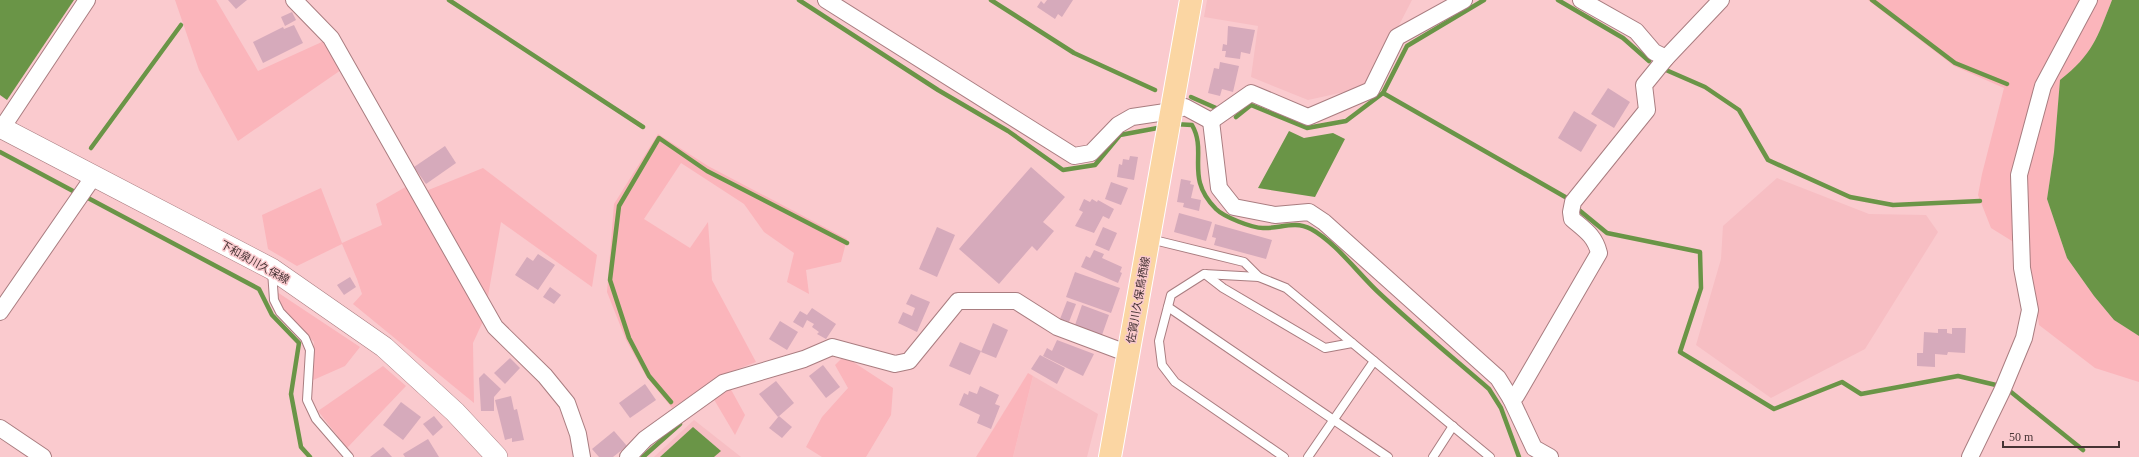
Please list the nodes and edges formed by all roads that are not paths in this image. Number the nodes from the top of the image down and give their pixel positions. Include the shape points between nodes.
1 (87, 0) edge
2 (294, 0) edge
3 (826, 0) edge
4 (1191, 0) edge
5 (1464, 0) edge
6 (1581, 0) edge
7 (1721, 0) edge
8 (2089, 0) edge
9 (1666, 58) junction
10 (1172, 111) junction
11 (1211, 121) junction
12 (1, 127) edge
13 (94, 176) junction
14 (1149, 239) junction
15 (272, 270) junction
16 (1204, 274) junction
17 (1259, 277) junction
18 (1168, 307) junction
19 (0, 312) edge
20 (1352, 343) junction
21 (1129, 354) junction
22 (1374, 361) junction
23 (1511, 399) junction
24 (1334, 420) junction
25 (1453, 426) junction
26 (0, 428) edge
27 (43, 457) edge
28 (349, 457) edge
29 (497, 457) edge
30 (582, 457) edge
31 (628, 457) edge
32 (1110, 457) edge
33 (1284, 457) edge
34 (1308, 457) edge
35 (1388, 457) edge
36 (1433, 457) edge
37 (1490, 457) edge
38 (1550, 457) edge
39 (1970, 457) edge

1 - 12 street
2 - 30 street via 331,38 495,327 545,376 567,403 578,434
3 - 10 street via 1074,156 1091,153 1118,125 1132,117
4 - 10 main road
5 - 11 street via 1397,37 1371,90 1308,117 1251,93
6 - 9 street via 1636,31 1654,52
7 - 9 street
8 - 39 street via 2043,86 2018,175 2022,268 2030,310 2024,338
9 - 23 street via 1644,84 1646,110 1573,202 1572,219 1592,235 1599,253 1516,396
10 - 11 street via 1185,107
10 - 14 main road, 佐賀川久保鳥栖線
11 - 23 street via 1219,188 1234,207 1275,215 1309,212 1324,222 1498,378
12 - 13 street, 下和泉川久保線
13 - 15 street, 下和泉川久保線
13 - 19 street
14 - 17 lane via 1244,262
14 - 21 main road, 佐賀川久保鳥栖線
15 - 28 lane via 274,300 280,312 305,338 310,350 307,400 316,419
15 - 29 street, 下和泉川久保線 via 384,347 455,412
16 - 17 lane
16 - 18 lane via 1171,295
16 - 20 lane via 1325,348
17 - 20 lane via 1286,288
18 - 24 lane
18 - 33 lane via 1159,341 1162,365 1175,382
20 - 22 lane
21 - 31 street via 1056,327 1016,301 958,301 909,361 895,364 832,347 804,359 723,383 645,439
21 - 32 main road, 佐賀川久保鳥栖線
22 - 24 lane
22 - 25 lane
23 - 38 street via 1534,448
24 - 34 lane
24 - 35 lane
25 - 36 lane
25 - 37 lane
26 - 27 street

